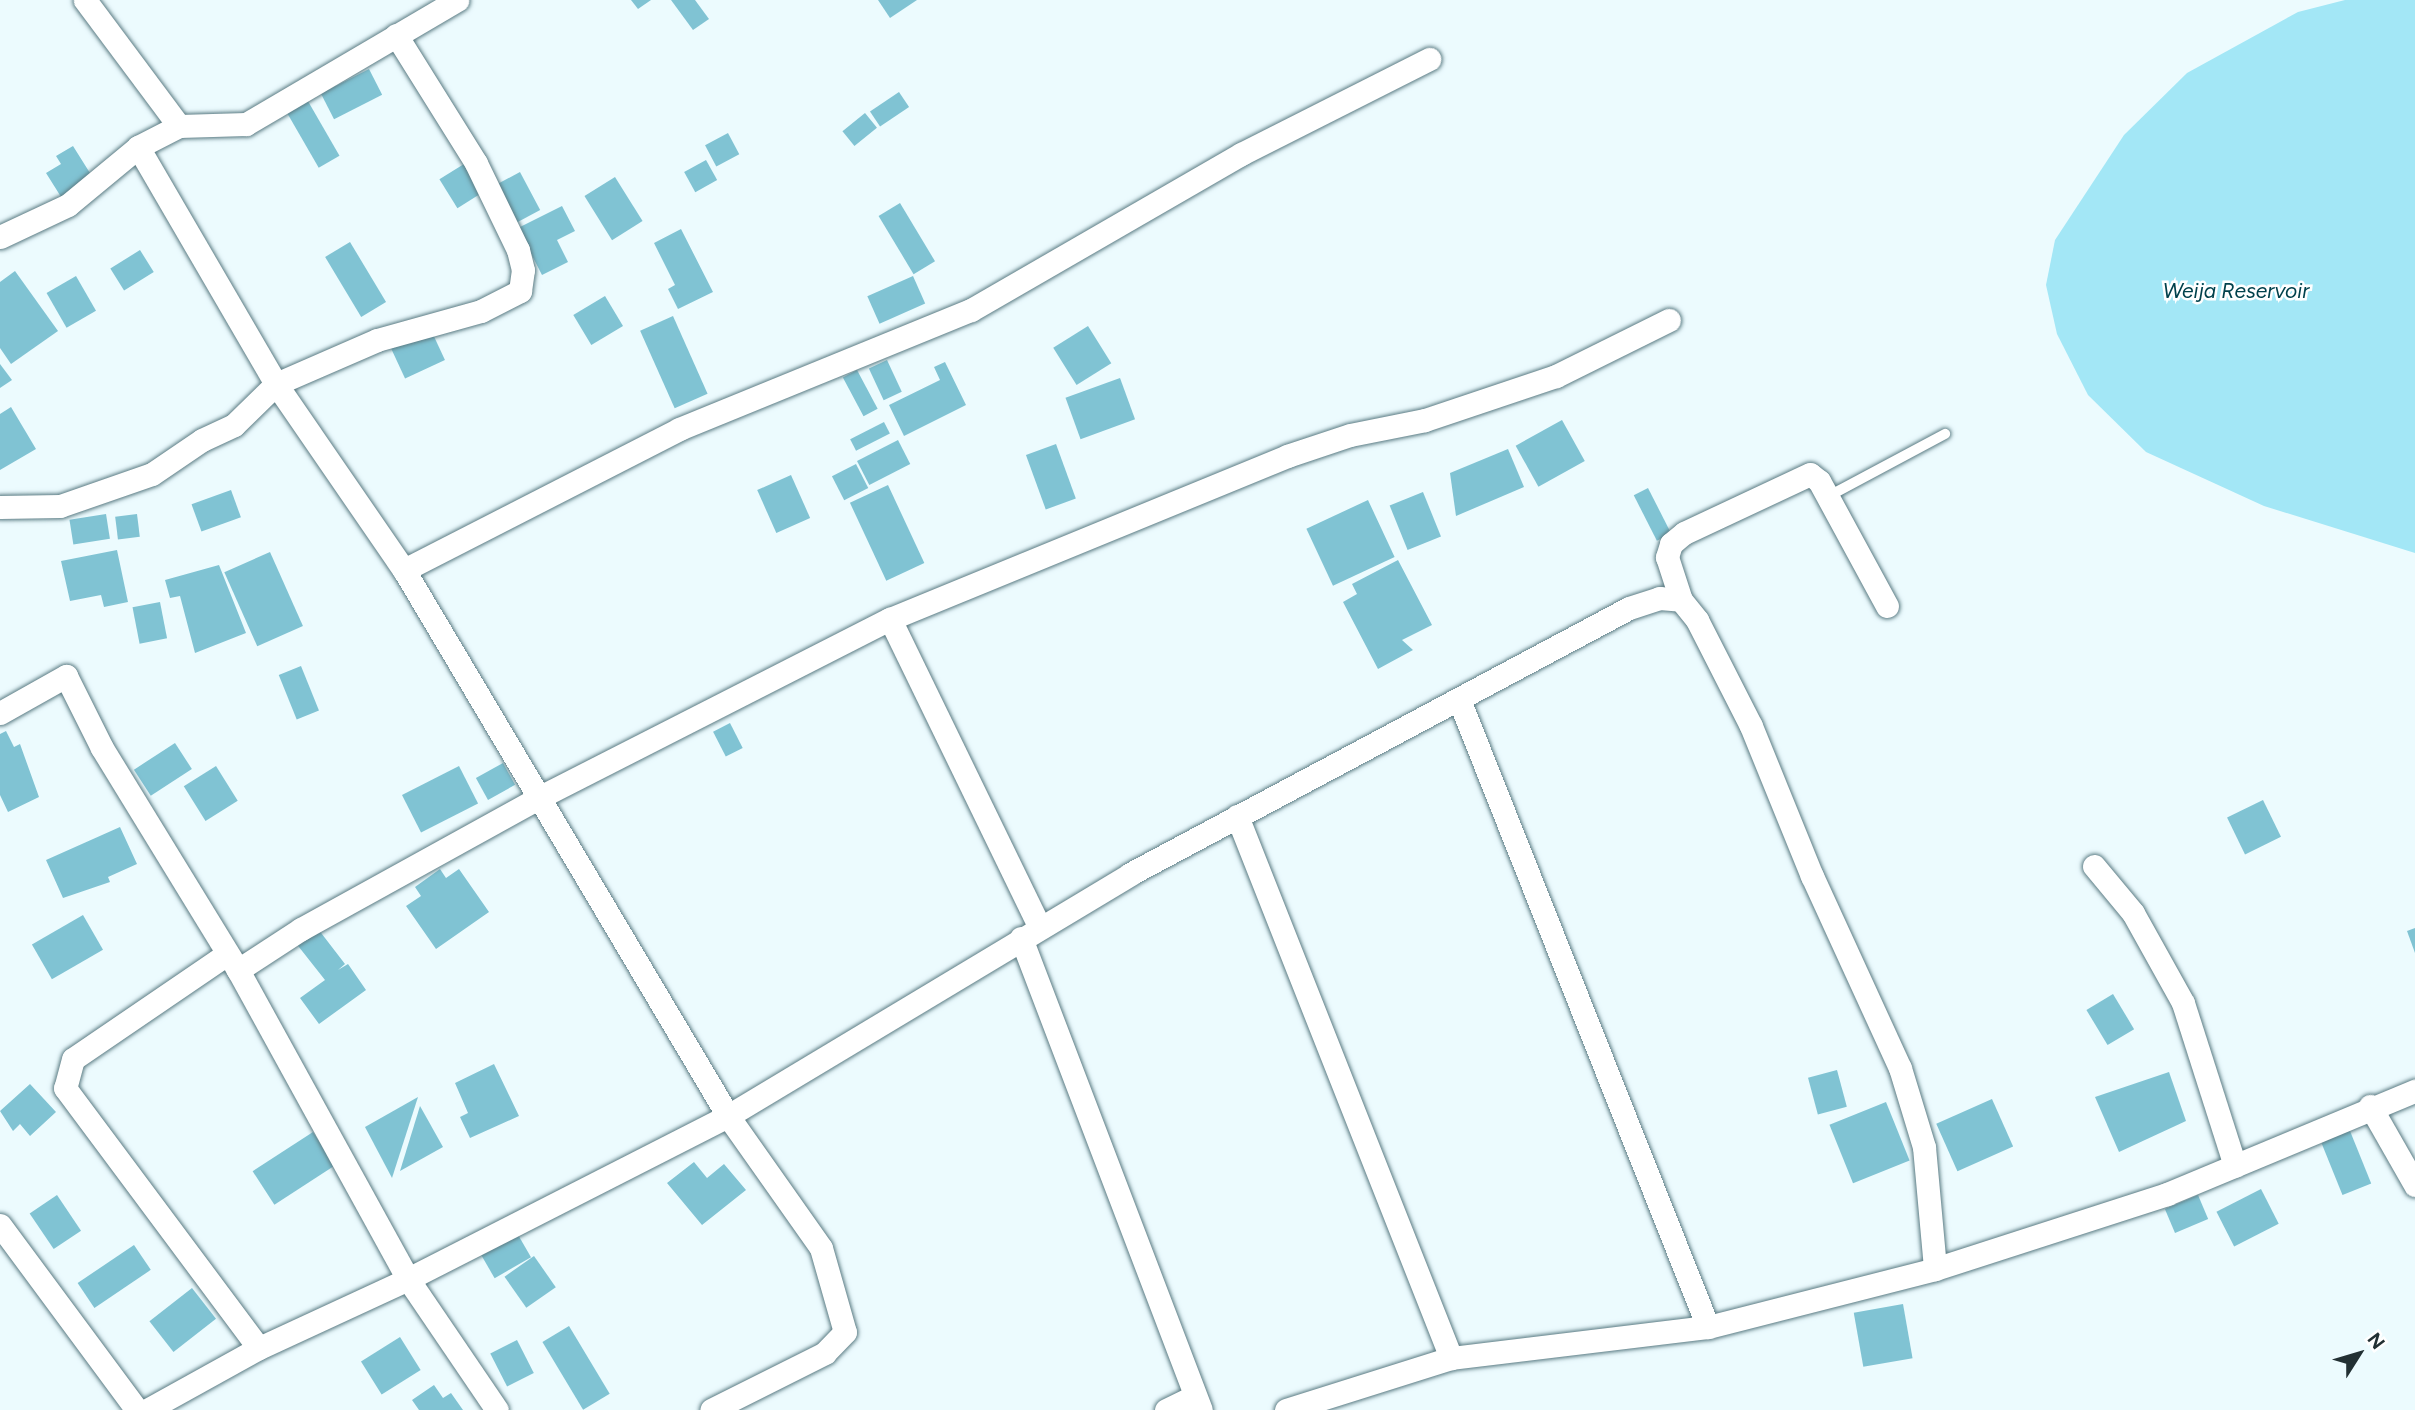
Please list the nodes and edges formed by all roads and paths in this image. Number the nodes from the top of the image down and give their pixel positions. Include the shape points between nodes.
1 (85, 0) edge
2 (457, 0) edge
3 (396, 35) junction
4 (1429, 59) dead end
5 (179, 126) junction
6 (138, 147) junction
7 (0, 237) edge
8 (1669, 320) dead end
9 (276, 384) junction
10 (1945, 435) dead end
11 (1827, 497) junction
12 (0, 507) edge
13 (404, 570) junction
14 (1681, 600) junction
15 (1887, 606) dead end
16 (890, 619) junction
17 (1460, 702) junction
18 (0, 713) edge
19 (538, 798) junction
20 (1237, 816) junction
21 (2094, 866) dead end
22 (1030, 933) junction
23 (233, 962) junction
24 (2415, 1091) edge
25 (2370, 1106) junction
26 (728, 1116) junction
27 (2235, 1166) junction
28 (2415, 1185) edge
29 (0, 1225) edge
30 (1935, 1269) junction
31 (408, 1279) junction
32 (1708, 1327) junction
33 (259, 1348) junction
34 (1451, 1358) junction
35 (1198, 1403) edge
36 (137, 1410) edge
37 (147, 1410) edge
38 (497, 1410) edge
39 (711, 1410) edge
40 (1166, 1410) edge
41 (1286, 1410) edge

1 - 5 street
2 - 3 street
3 - 5 street via 246,124
3 - 9 street via 476,163 518,250 523,270 520,290 481,311 377,340
4 - 13 street via 1241,154 971,310 679,429
5 - 6 street
6 - 7 street via 68,205
6 - 9 street
8 - 16 street via 1532,386 1287,456
9 - 12 street via 234,425 202,440 152,474 60,506
9 - 13 street
10 - 11 lane
11 - 14 street via 1810,474 1800,476 1685,533 1671,544 1667,557
11 - 15 street
13 - 19 street
14 - 17 street via 1659,598 1629,608
14 - 30 street via 1697,620 1751,726 1806,863 1900,1069 1923,1147
16 - 19 street
16 - 22 street
17 - 20 street
17 - 32 street
18 - 23 street via 66,676 102,748
19 - 23 street
19 - 26 street
20 - 22 street
20 - 34 street
21 - 27 street via 2133,913 2183,1003
22 - 26 street
22 - 35 street
23 - 31 street
23 - 33 street via 73,1059 65,1088
24 - 25 street
25 - 27 street
25 - 28 street
26 - 31 street
26 - 39 street via 821,1248 845,1332 825,1353
27 - 30 street via 2167,1194
29 - 36 street
30 - 32 street
31 - 33 street
31 - 38 street
32 - 34 street
33 - 37 street
34 - 41 street
35 - 40 street

